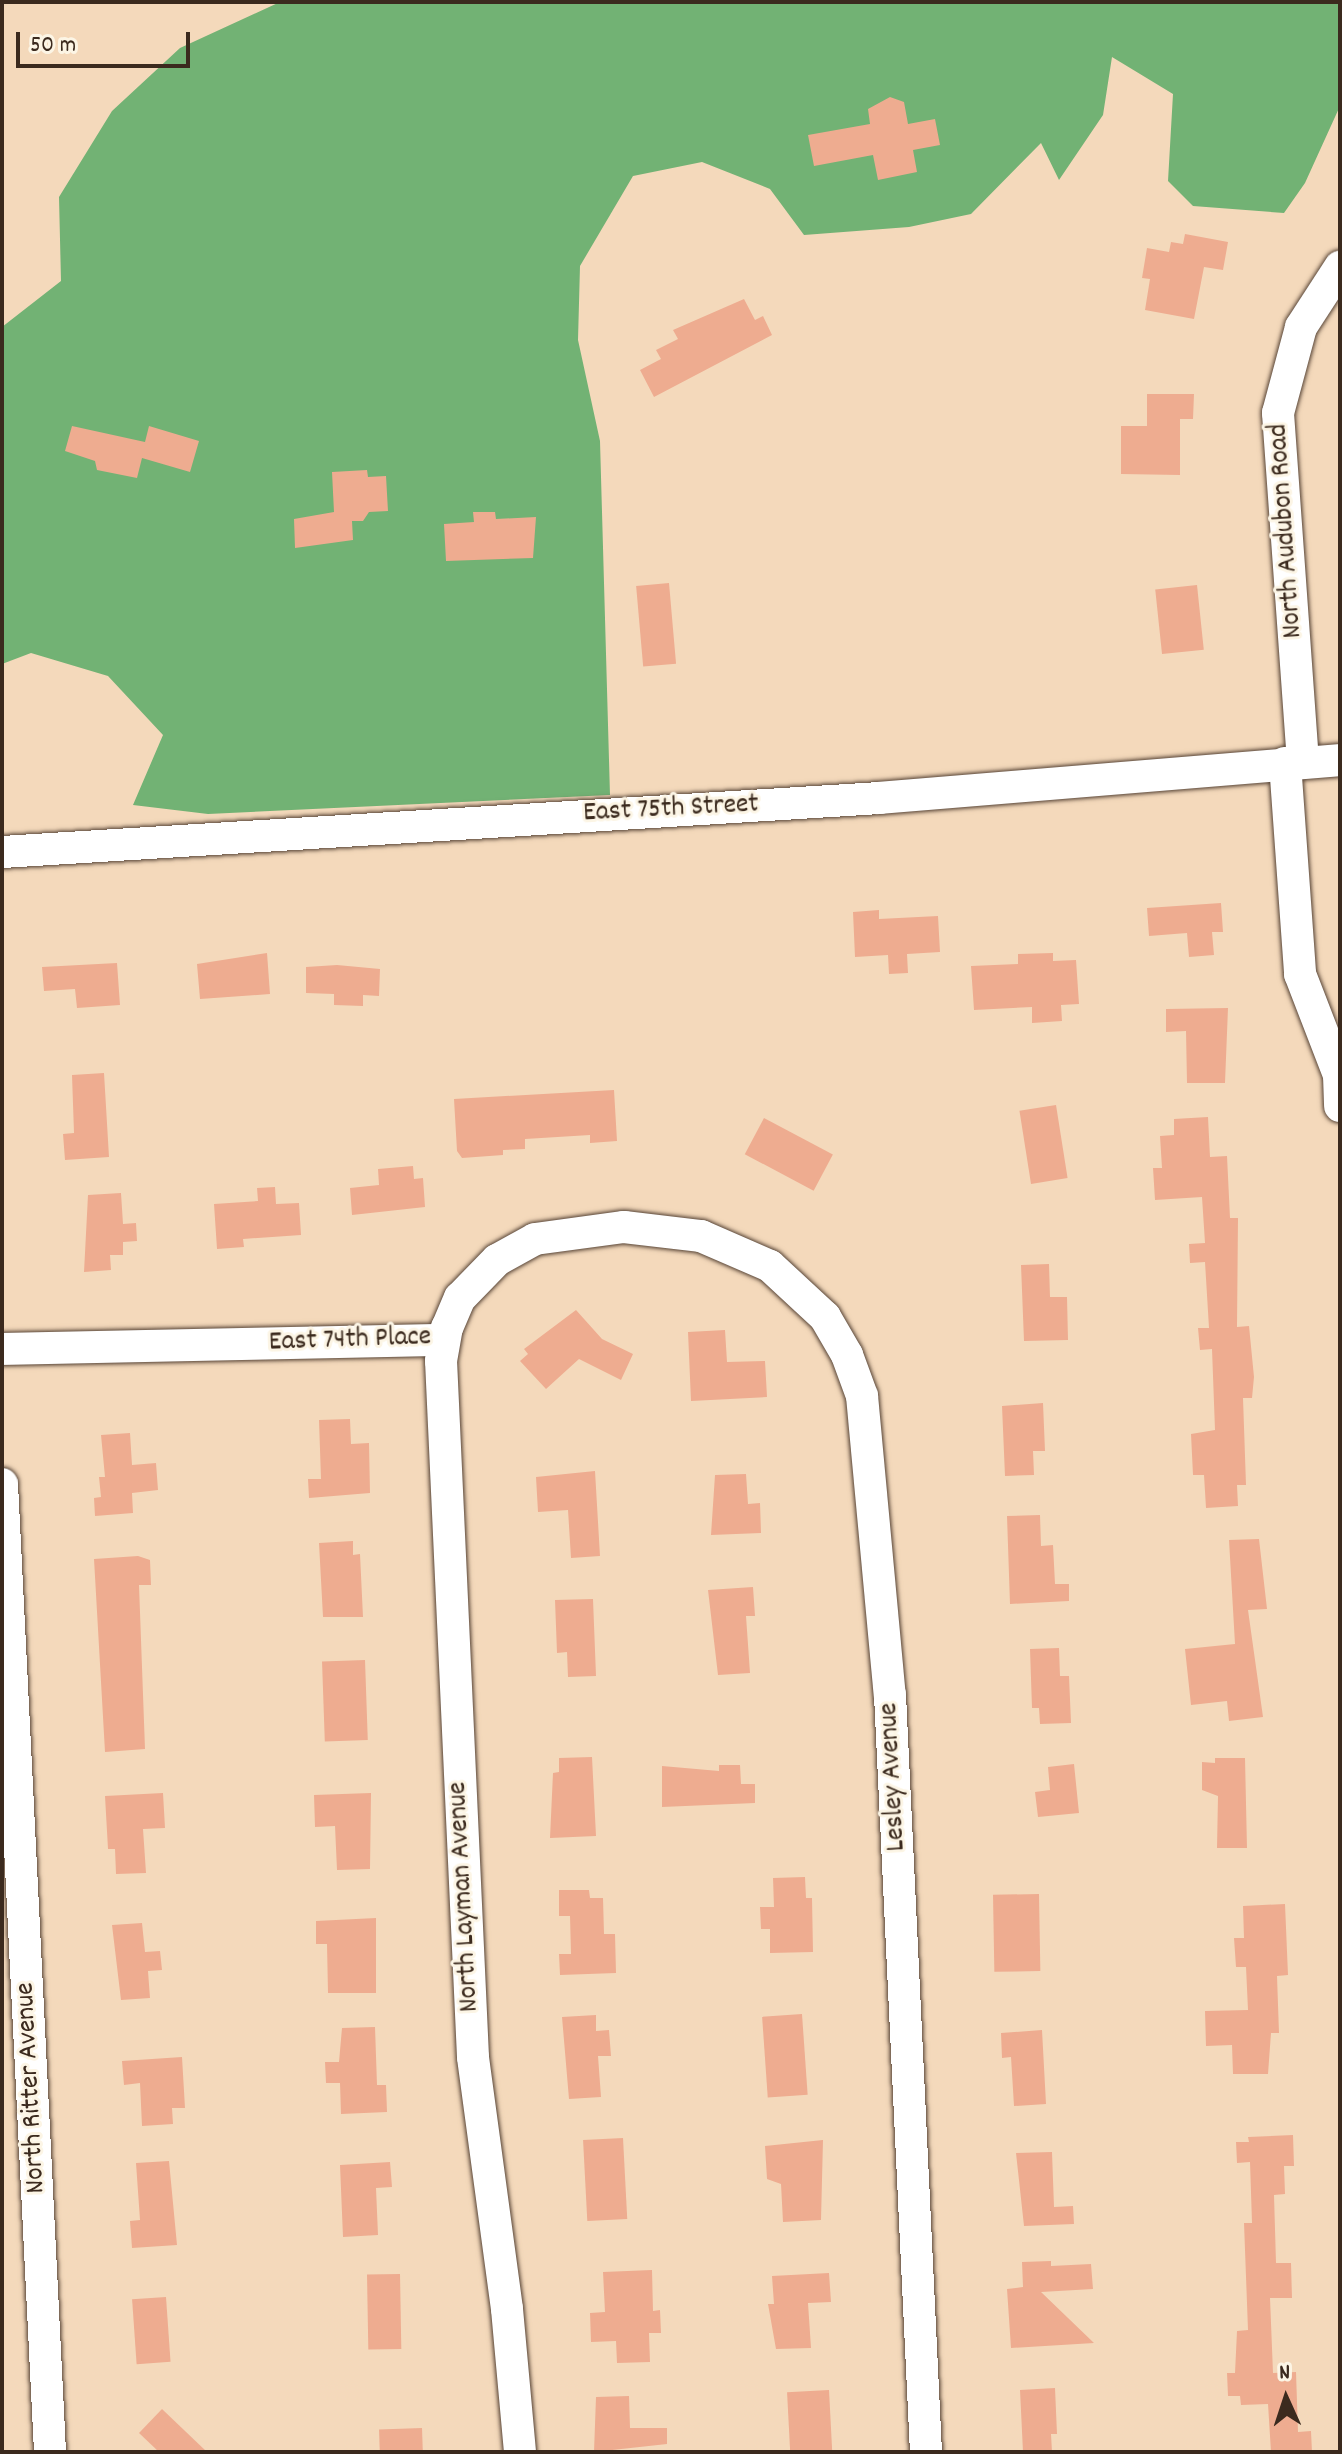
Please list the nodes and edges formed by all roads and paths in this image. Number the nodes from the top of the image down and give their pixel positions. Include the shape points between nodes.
1 (1340, 267) edge
2 (1340, 760) edge
3 (1294, 763) junction
4 (2, 852) edge
5 (1339, 1066) edge
6 (1340, 1106) edge
7 (647, 1227) joint
8 (444, 1340) junction
9 (2, 1349) edge
10 (2, 1484) edge
11 (50, 2452) edge
12 (520, 2452) edge
13 (926, 2452) edge

1 - 3 street, North Audubon Road via 1301,327 1278,413
2 - 3 street, East 75th Street
3 - 4 street, East 75th Street via 889,797
3 - 5 street, North Audubon Road via 1300,974
5 - 6 street, North Audubon Road
7 - 8 street, East 74th Place via 571,1230 520,1245 474,1280 455,1308
7 - 13 street, Lesley Avenue via 722,1241 796,1285 842,1344 862,1396 890,1695
8 - 9 street, East 74th Place
8 - 12 street, North Layman Avenue via 443,1443 473,2057
10 - 11 street, North Ritter Avenue

